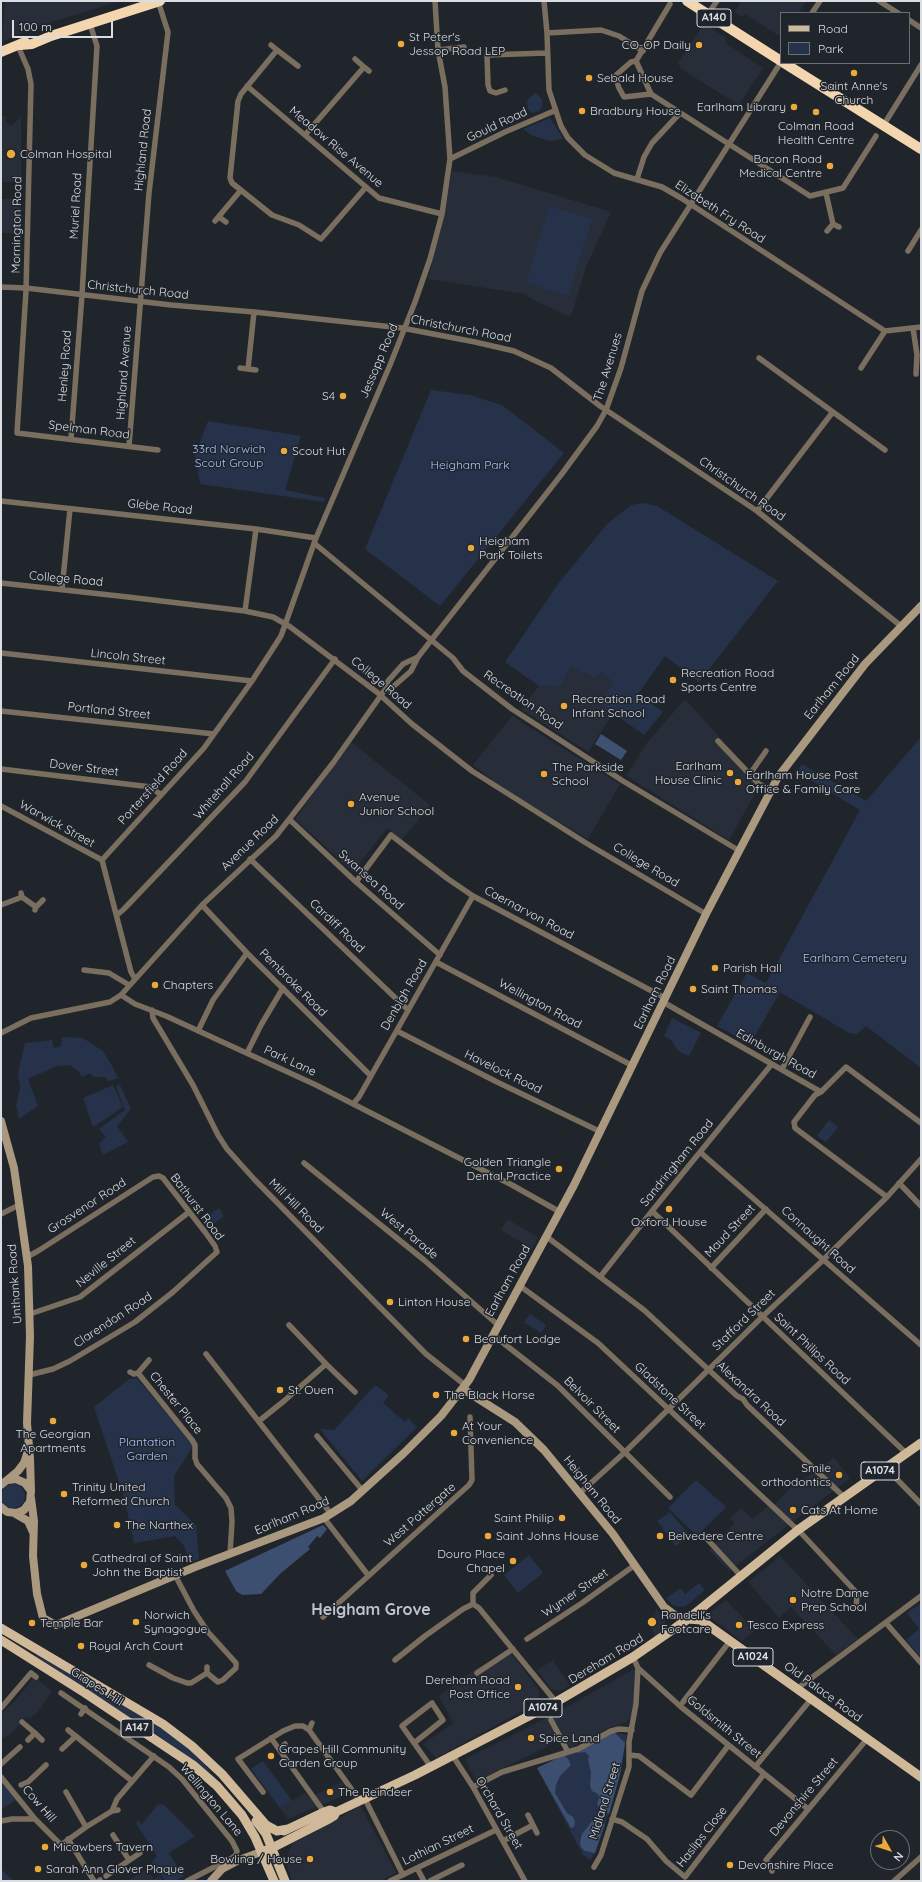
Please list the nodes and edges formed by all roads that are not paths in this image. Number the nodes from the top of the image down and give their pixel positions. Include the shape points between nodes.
1 (159, 1) edge
2 (435, 1) edge
3 (544, 1) edge
4 (687, 1) edge
5 (716, 1) edge
6 (879, 1) edge
7 (817, 2) edge
8 (670, 4) dead end
9 (812, 12) edge
10 (896, 12) edge
11 (708, 14) junction
12 (910, 21) edge
13 (90, 24) junction
14 (921, 28) edge
15 (547, 33) junction
16 (271, 44) dead end
17 (19, 46) junction
18 (464, 47) dead end
19 (277, 50) junction
20 (438, 50) junction
21 (643, 50) junction
22 (1, 52) edge
23 (547, 53) junction
24 (355, 59) dead end
25 (780, 60) edge
26 (636, 61) junction
27 (780, 63) edge
28 (786, 64) edge
29 (921, 65) edge
30 (298, 66) dead end
31 (247, 86) junction
32 (505, 90) dead end
33 (651, 94) junction
34 (554, 111) junction
35 (680, 113) junction
36 (883, 126) junction
37 (305, 135) junction
38 (876, 136) dead end
39 (729, 144) junction
40 (921, 149) edge
41 (450, 159) junction
42 (637, 179) junction
43 (366, 187) junction
44 (241, 190) junction
45 (826, 193) junction
46 (690, 204) junction
47 (442, 214) junction
48 (226, 222) dead end
49 (833, 224) junction
50 (839, 227) dead end
51 (921, 230) edge
52 (827, 231) dead end
53 (908, 251) dead end
54 (1, 287) edge
55 (26, 288) junction
56 (82, 295) junction
57 (140, 302) junction
58 (254, 312) junction
59 (921, 327) edge
60 (913, 328) junction
61 (405, 329) junction
62 (885, 331) junction
63 (759, 358) dead end
64 (240, 368) dead end
65 (862, 368) dead end
66 (248, 369) junction
67 (256, 370) dead end
68 (916, 374) dead end
69 (606, 410) junction
70 (832, 413) junction
71 (17, 433) joint
72 (71, 439) junction
73 (129, 446) junction
74 (158, 450) dead end
75 (885, 450) dead end
76 (1, 501) edge
77 (70, 509) junction
78 (757, 511) junction
79 (256, 529) junction
80 (315, 540) junction
81 (1, 583) edge
82 (62, 589) junction
83 (921, 606) edge
84 (245, 611) junction
85 (286, 624) junction
86 (901, 626) junction
87 (430, 640) junction
88 (1, 653) edge
89 (418, 657) junction
90 (335, 659) junction
91 (252, 681) junction
92 (383, 693) junction
93 (1, 711) edge
94 (214, 734) junction
95 (718, 741) dead end
96 (766, 751) dead end
97 (1, 769) edge
98 (750, 774) junction
99 (771, 790) junction
100 (161, 795) junction
101 (1, 806) edge
102 (290, 820) junction
103 (738, 850) junction
104 (250, 859) junction
105 (102, 860) junction
106 (356, 882) junction
107 (473, 896) junction
108 (42, 900) dead end
109 (1, 905) edge
110 (202, 905) junction
111 (706, 914) junction
112 (117, 915) junction
113 (247, 953) junction
114 (440, 955) junction
115 (436, 962) junction
116 (84, 970) dead end
117 (134, 979) junction
118 (129, 985) junction
119 (283, 988) junction
120 (121, 995) junction
121 (664, 1000) junction
122 (152, 1010) junction
123 (408, 1010) junction
124 (810, 1017) dead end
125 (198, 1031) junction
126 (397, 1031) junction
127 (1, 1033) edge
128 (247, 1053) junction
129 (771, 1065) junction
130 (633, 1066) junction
131 (782, 1069) junction
132 (371, 1076) junction
133 (821, 1092) junction
134 (353, 1104) junction
135 (1, 1121) edge
136 (921, 1123) edge
137 (601, 1132) junction
138 (3, 1137) edge
139 (700, 1152) junction
140 (921, 1159) edge
141 (304, 1163) dead end
142 (159, 1176) joint
143 (899, 1183) junction
144 (887, 1197) junction
145 (19, 1205) junction
146 (921, 1206) edge
147 (766, 1209) junction
148 (652, 1211) junction
149 (189, 1212) junction
150 (560, 1212) junction
151 (1, 1214) edge
152 (546, 1237) junction
153 (217, 1252) joint
154 (27, 1256) junction
155 (823, 1260) junction
156 (711, 1268) junction
157 (600, 1277) junction
158 (520, 1286) junction
159 (30, 1314) junction
160 (762, 1317) junction
161 (289, 1325) dead end
162 (498, 1325) junction
163 (493, 1334) junction
164 (921, 1345) edge
165 (206, 1354) dead end
166 (149, 1360) dead end
167 (326, 1364) junction
168 (708, 1370) junction
169 (130, 1372) dead end
170 (138, 1373) junction
171 (30, 1375) junction
172 (464, 1387) junction
173 (355, 1392) dead end
174 (668, 1409) junction
175 (470, 1417) dead end
176 (259, 1421) junction
177 (317, 1436) dead end
178 (921, 1443) edge
179 (29, 1448) junction
180 (624, 1453) junction
181 (906, 1453) junction
182 (885, 1467) junction
183 (8, 1480) junction
184 (1, 1485) edge
185 (363, 1491) junction
186 (580, 1493) junction
187 (31, 1495) junction
188 (670, 1497) dead end
189 (844, 1497) junction
190 (921, 1504) edge
191 (1, 1507) edge
192 (12, 1513) junction
193 (1, 1516) edge
194 (327, 1516) junction
195 (798, 1530) junction
196 (34, 1535) junction
197 (708, 1540) dead end
198 (230, 1554) junction
199 (635, 1565) junction
200 (175, 1575) junction
201 (368, 1575) junction
202 (491, 1575) dead end
203 (741, 1576) junction
204 (921, 1596) edge
205 (473, 1604) junction
206 (856, 1608) dead end
207 (323, 1617) dead end
208 (688, 1619) junction
209 (47, 1622) joint
210 (886, 1623) junction
211 (1, 1628) edge
212 (527, 1639) dead end
213 (1, 1640) edge
214 (730, 1640) junction
215 (513, 1649) junction
216 (633, 1657) junction
217 (395, 1660) dead end
218 (921, 1663) edge
219 (149, 1665) dead end
220 (207, 1667) dead end
221 (638, 1668) junction
222 (477, 1673) dead end
223 (206, 1674) junction
224 (36, 1677) dead end
225 (798, 1688) junction
226 (61, 1693) dead end
227 (688, 1696) junction
228 (812, 1698) junction
229 (694, 1700) dead end
230 (556, 1702) junction
231 (683, 1702) dead end
232 (1, 1708) edge
233 (85, 1708) junction
234 (81, 1714) dead end
235 (551, 1720) dead end
236 (22, 1722) dead end
237 (312, 1723) dead end
238 (68, 1730) dead end
239 (309, 1730) junction
240 (632, 1730) junction
241 (35, 1733) junction
242 (76, 1736) junction
243 (271, 1738) junction
244 (867, 1739) junction
245 (28, 1740) dead end
246 (42, 1740) dead end
247 (414, 1742) junction
248 (285, 1744) dead end
249 (728, 1746) junction
250 (20, 1747) dead end
251 (62, 1749) dead end
252 (279, 1749) junction
253 (568, 1752) junction
254 (630, 1755) junction
255 (154, 1756) junction
256 (453, 1756) junction
257 (1, 1764) edge
258 (46, 1765) dead end
259 (431, 1767) junction
260 (755, 1767) junction
261 (764, 1774) junction
262 (1, 1777) edge
263 (921, 1777) edge
264 (132, 1780) junction
265 (15, 1787) junction
266 (473, 1787) junction
267 (66, 1792) dead end
268 (263, 1792) dead end
269 (239, 1794) junction
270 (362, 1800) junction
271 (808, 1810) junction
272 (324, 1812) junction
273 (336, 1812) junction
274 (528, 1815) dead end
275 (35, 1819) junction
276 (612, 1819) junction
277 (1, 1821) edge
278 (533, 1825) junction
279 (86, 1826) junction
280 (288, 1829) junction
281 (496, 1830) junction
282 (537, 1833) dead end
283 (113, 1835) dead end
284 (68, 1839) junction
285 (268, 1839) junction
286 (503, 1841) junction
287 (259, 1848) junction
288 (272, 1848) junction
289 (140, 1853) dead end
290 (921, 1857) edge
291 (129, 1860) junction
292 (462, 1865) dead end
293 (594, 1867) dead end
294 (417, 1868) junction
295 (772, 1871) dead end
296 (403, 1875) junction
297 (106, 1876) dead end
298 (98, 1881) edge
299 (187, 1881) edge
300 (211, 1881) edge
301 (274, 1881) edge
302 (285, 1881) edge
303 (390, 1881) edge
304 (424, 1881) edge
305 (430, 1881) edge
306 (525, 1881) edge
307 (895, 1881) edge

1 - 13 highway
1 - 57 street, Highland Road via 168,32 149,193
2 - 20 street, Jessopp Road
3 - 15 street, Elizabeth Fry Road
4 - 11 highway, A140
5 - 11 street
6 - 10 street
7 - 9 street
8 - 21 street
11 - 25 highway, A140
12 - 14 street
13 - 17 highway
13 - 56 street, Muriel Road via 97,46
15 - 21 street via 601,30 619,36
15 - 23 street, Elizabeth Fry Road
16 - 19 street
17 - 22 highway
17 - 55 street, Mornington Road via 31,84
18 - 20 street
19 - 30 street
19 - 31 street
20 - 41 street, Jessopp Road via 445,87
21 - 26 street
23 - 32 street via 487,55 490,91 496,93
23 - 34 street, Elizabeth Fry Road via 549,90
24 - 37 street via 366,69
26 - 33 street
26 - 33 street via 631,62 615,76 619,88 624,97
27 - 39 street, The Avenues
28 - 36 highway
29 - 36 street
31 - 37 street, Meadow Rise Avenue
31 - 44 street via 238,101 230,178
33 - 35 street
34 - 41 street, Gould Road
34 - 42 street, Elizabeth Fry Road via 568,138 585,155 614,173
35 - 39 street
35 - 42 street via 652,143
36 - 40 highway
37 - 43 street, Meadow Rise Avenue
38 - 45 street via 843,188
39 - 45 street via 810,196
39 - 46 street, The Avenues
41 - 47 street, Jessopp Road
42 - 46 street, Elizabeth Fry Road via 662,187
43 - 44 street via 321,239 299,225 272,215
43 - 47 street, Meadow Rise Avenue via 379,198
44 - 48 street via 217,219
45 - 49 street
46 - 62 street, Elizabeth Fry Road
46 - 69 street, The Avenues via 660,253 642,291 621,368
47 - 61 street, Jessopp Road via 430,259
49 - 50 street
49 - 52 street
51 - 53 street
54 - 55 street, Christchurch Road
55 - 56 street, Christchurch Road
55 - 71 street, Mornington Road
56 - 57 street, Christchurch Road
56 - 72 street, Henley Road
57 - 58 street, Christchurch Road
57 - 73 street, Highland Avenue
58 - 61 street, Christchurch Road
58 - 66 street
59 - 60 street
60 - 62 street
60 - 68 street via 917,355
61 - 69 street, Christchurch Road via 514,351 551,368
61 - 80 street, Jessopp Road
62 - 65 street
63 - 70 street
64 - 66 street
66 - 67 street
69 - 78 street, Christchurch Road
69 - 87 street, The Avenues via 561,475
70 - 75 street
70 - 78 street
71 - 72 street, Spelman Road
72 - 73 street, Spelman Road
73 - 74 street, Spelman Road
76 - 77 street, Glebe Road
77 - 79 street, Glebe Road
77 - 82 street
78 - 86 street, Christchurch Road
79 - 80 street, Glebe Road
79 - 84 street
80 - 85 street, Jessopp Road
80 - 87 street, Recreation Road
81 - 82 street, College Road
82 - 84 street, College Road
83 - 86 main road, Earlham Road
84 - 85 street, College Road via 273,617
85 - 90 street, College Road
85 - 91 street, Portersfield Road
86 - 99 main road, Earlham Road via 865,664 831,706 789,761
87 - 89 street, The Avenues
87 - 103 street, Recreation Road via 453,658 463,671 512,709
88 - 91 street, Lincoln Street
89 - 92 street, The Avenues via 403,680
89 - 92 street, The Avenues via 403,664 394,673
90 - 92 street, College Road
90 - 112 street, Whitehall Road via 245,782
91 - 94 street, Portersfield Road
92 - 102 street, Avenue Road
92 - 111 street, College Road via 412,724 472,771
93 - 94 street, Portland Street
94 - 100 street, Portersfield Road
95 - 98 street
96 - 98 street
97 - 100 street, Dover Street via 151,787
98 - 99 street via 759,784
99 - 103 main road, Earlham Road
100 - 105 street, Portersfield Road
101 - 105 street, Warwick Street
102 - 104 street, Avenue Road
102 - 106 street, Swansea Road
103 - 111 main road, Earlham Road
104 - 110 street, Avenue Road
104 - 123 street, Cardiff Road
105 - 112 street
106 - 107 street, Caernarvon Road via 391,835
106 - 114 street, Swansea Road
107 - 114 street, Denbigh Road
107 - 121 street, Caernarvon Road
108 - 109 street via 36,909 21,895
110 - 113 street, Pembroke Road
110 - 117 street, Avenue Road
111 - 121 main road, Earlham Road
112 - 117 street
113 - 119 street, Pembroke Road
113 - 125 street via 213,1000
114 - 115 street, Denbigh Road
115 - 123 street, Denbigh Road
115 - 130 street, Wellington Road
116 - 118 street via 109,973
117 - 118 street, Avenue Road
118 - 120 street, Avenue Road
119 - 128 street via 260,1025
119 - 132 street, Pembroke Road
120 - 122 street, Park Lane
120 - 127 street via 110,1002 31,1018
121 - 129 street, Edinburgh Road
121 - 130 main road, Earlham Road
122 - 125 street, Park Lane
122 - 172 street, Mill Hill Road via 153,1018 227,1149 426,1354
123 - 126 street, Denbigh Road
124 - 131 street
125 - 128 street, Park Lane
126 - 132 street, Denbigh Road
126 - 137 street, Havelock Road
128 - 134 street, Park Lane
129 - 131 street, Edinburgh Road
129 - 139 street, Sandringham Road
130 - 137 main road, Earlham Road
131 - 133 street, Edinburgh Road
132 - 134 street, Denbigh Road
133 - 136 street via 846,1067
133 - 144 street, Edinburgh Road via 794,1122 795,1128
134 - 150 street, Park Lane via 452,1153
135 - 138 main road, Unthank Road
137 - 150 main road, Earlham Road
138 - 145 main road, Unthank Road via 14,1168
139 - 147 street, Connaught Road
139 - 148 street, Sandringham Road
140 - 143 street, Stafford Street
141 - 162 street, West Parade via 424,1260
142 - 149 street, Bathurst Road
142 - 154 street, Grosvenor Road via 153,1177
143 - 144 street, Stafford Street
143 - 146 street
144 - 155 street, Stafford Street
145 - 151 street
145 - 154 main road, Unthank Road
147 - 155 street, Connaught Road
147 - 156 street, Maud Street
148 - 156 street, Saint Philips Road
148 - 157 street, Sandringham Road
149 - 153 street, Bathurst Road
149 - 159 street, Neville Street via 76,1300 60,1302
150 - 152 main road, Earlham Road
152 - 157 street, Alexandra Road
152 - 158 main road, Earlham Road
153 - 171 street, Clarendon Road via 135,1322 53,1369
154 - 159 main road, Unthank Road
155 - 160 street, Stafford Street
155 - 164 street, Connaught Road
156 - 160 street, Saint Philips Road
157 - 168 street, Alexandra Road via 631,1299
158 - 162 main road, Earlham Road
158 - 174 street, Gladstone Street via 598,1343
159 - 171 main road, Unthank Road
160 - 168 street, Stafford Street
160 - 181 street, Saint Philips Road
161 - 167 street
162 - 163 main road, Earlham Road
163 - 172 main road, Earlham Road
163 - 180 street, Belvoir Street via 557,1386
165 - 176 street
166 - 170 street, Chester Place
167 - 173 street
167 - 176 street
168 - 174 street, Stafford Street
168 - 189 street, Alexandra Road via 743,1399
169 - 170 street, Chester Place
170 - 198 street, Chester Place via 192,1440 195,1445 194,1458 226,1498 232,1522
171 - 179 main road, Unthank Road via 27,1424
172 - 185 main road, Earlham Road via 441,1416
172 - 186 main road, Heigham Road via 515,1422 544,1450
174 - 180 street, Stafford Street
174 - 195 street, Gladstone Street
175 - 201 street, West Pottergate via 472,1480 469,1485
176 - 194 street
177 - 185 street
178 - 181 main road, Dereham Road / A1074
179 - 183 main road, Unthank Road via 24,1463
179 - 187 main road, Unthank Road
180 - 186 street, Stafford Street
180 - 188 street, Belvoir Street
181 - 182 main road, Dereham Road / A1074
182 - 189 main road, Dereham Road / A1074
182 - 190 street
183 - 184 main road, Unthank Road
183 - 187 main road via 21,1480 29,1487
185 - 194 main road, Earlham Road
186 - 199 main road, Heigham Road
187 - 192 main road via 24,1510
187 - 196 main road, Unthank Road
189 - 195 main road, Dereham Road / A1074
191 - 192 main road
192 - 193 main road
192 - 196 main road via 28,1521
194 - 198 main road, Earlham Road
194 - 201 street
195 - 203 main road, Dereham Road / A1074
195 - 206 street, Gladstone Street via 855,1592 853,1602
196 - 209 main road, Unthank Road via 33,1556 37,1594 43,1618
197 - 203 street
198 - 200 main road, Earlham Road
199 - 208 main road, Heigham Road via 664,1606 676,1616
199 - 212 street, Wymer Street
200 - 209 main road, Earlham Road via 60,1625
200 - 223 street via 208,1632 236,1663 236,1668 218,1682
201 - 207 street, West Pottergate
202 - 205 street via 473,1592
203 - 208 main road, Dereham Road / A1074
204 - 210 street
205 - 215 street via 480,1608
205 - 217 street
208 - 214 main road, Old Palace Road / A1024 via 701,1620
208 - 216 main road, Dereham Road / A1074
210 - 218 street
210 - 225 street
211 - 269 main road, Grapes Hill / A147 via 168,1728 192,1746
213 - 287 main road, Grapes Hill / A147 via 193,1765 217,1786 242,1815
214 - 225 main road, Old Palace Road / A1024
214 - 227 street
215 - 222 street
215 - 230 street
216 - 221 street, Goldsmith Street
216 - 230 main road, Dereham Road / A1074
219 - 223 street via 187,1683
220 - 223 street
221 - 240 street, Midland Street
221 - 249 street, Goldsmith Street
224 - 232 street via 31,1673
225 - 228 main road, Old Palace Road / A1024
226 - 233 street, Wellington Lane
227 - 229 street
227 - 231 street
228 - 244 main road, Old Palace Road / A1024
228 - 260 street
230 - 256 main road, Dereham Road / A1074
233 - 234 street
233 - 255 street, Wellington Lane
235 - 253 street
236 - 241 street
237 - 239 street
238 - 242 street
239 - 243 street via 303,1726 295,1726
239 - 270 street
240 - 253 street via 611,1731
240 - 254 street, Midland Street via 629,1742
241 - 245 street
241 - 246 street
242 - 251 street
242 - 264 street
243 - 252 street
243 - 268 street via 238,1760
244 - 263 main road, Old Palace Road / A1024
244 - 271 street, Devonshire Street
247 - 247 street via 443,1720 432,1703 402,1726
247 - 259 street
248 - 252 street
249 - 254 street via 691,1795 638,1756
249 - 260 street, Goldsmith Street
250 - 257 street
252 - 272 street
253 - 266 street via 502,1772
254 - 276 street, Midland Street via 629,1767
255 - 264 street
255 - 299 street, Wellington Lane via 182,1779 232,1841 237,1851 232,1858
256 - 259 main road, Dereham Road / A1074
256 - 266 street, Orchard Street
258 - 265 street via 28,1782
259 - 270 main road, Dereham Road / A1074
260 - 261 street, Goldsmith Street
261 - 271 street, Goldsmith Street
261 - 276 street, Haslips Close via 685,1877 666,1861 647,1839 622,1822
262 - 265 street, Cow Hill
264 - 279 street via 114,1803 115,1810
265 - 275 street, Cow Hill
266 - 281 street, Orchard Street
267 - 279 street
269 - 280 main road, Grapes Hill / A147 via 266,1825 277,1831
269 - 285 main road, Grapes Hill / A147
270 - 273 main road, Dereham Road / A1074
270 - 296 street
271 - 295 street, Devonshire Street via 766,1860
272 - 273 main road, Dereham Road / A1074
272 - 280 main road, Dereham Road / A1074
273 - 288 main road, Dereham Road / A1074 via 329,1819
274 - 278 street
275 - 277 street
275 - 284 street, Cow Hill via 61,1845
276 - 293 street, Midland Street via 599,1862
278 - 282 street
278 - 286 street
279 - 284 street
280 - 285 main road, Dereham Road / A1074
281 - 286 street, Orchard Street
281 - 294 street, Lothian Street
283 - 291 street
284 - 298 street
285 - 287 main road, Dereham Road / A1074
285 - 288 main road, Grapes Hill / A147
286 - 306 street, Orchard Street
287 - 288 main road, Dereham Road / A1074
287 - 300 main road via 222,1869
287 - 301 main road, A147
288 - 302 main road, A147
289 - 291 street
290 - 307 street
291 - 297 street
292 - 305 street
294 - 296 street, Lothian Street
294 - 304 street
296 - 303 street, Lothian Street

